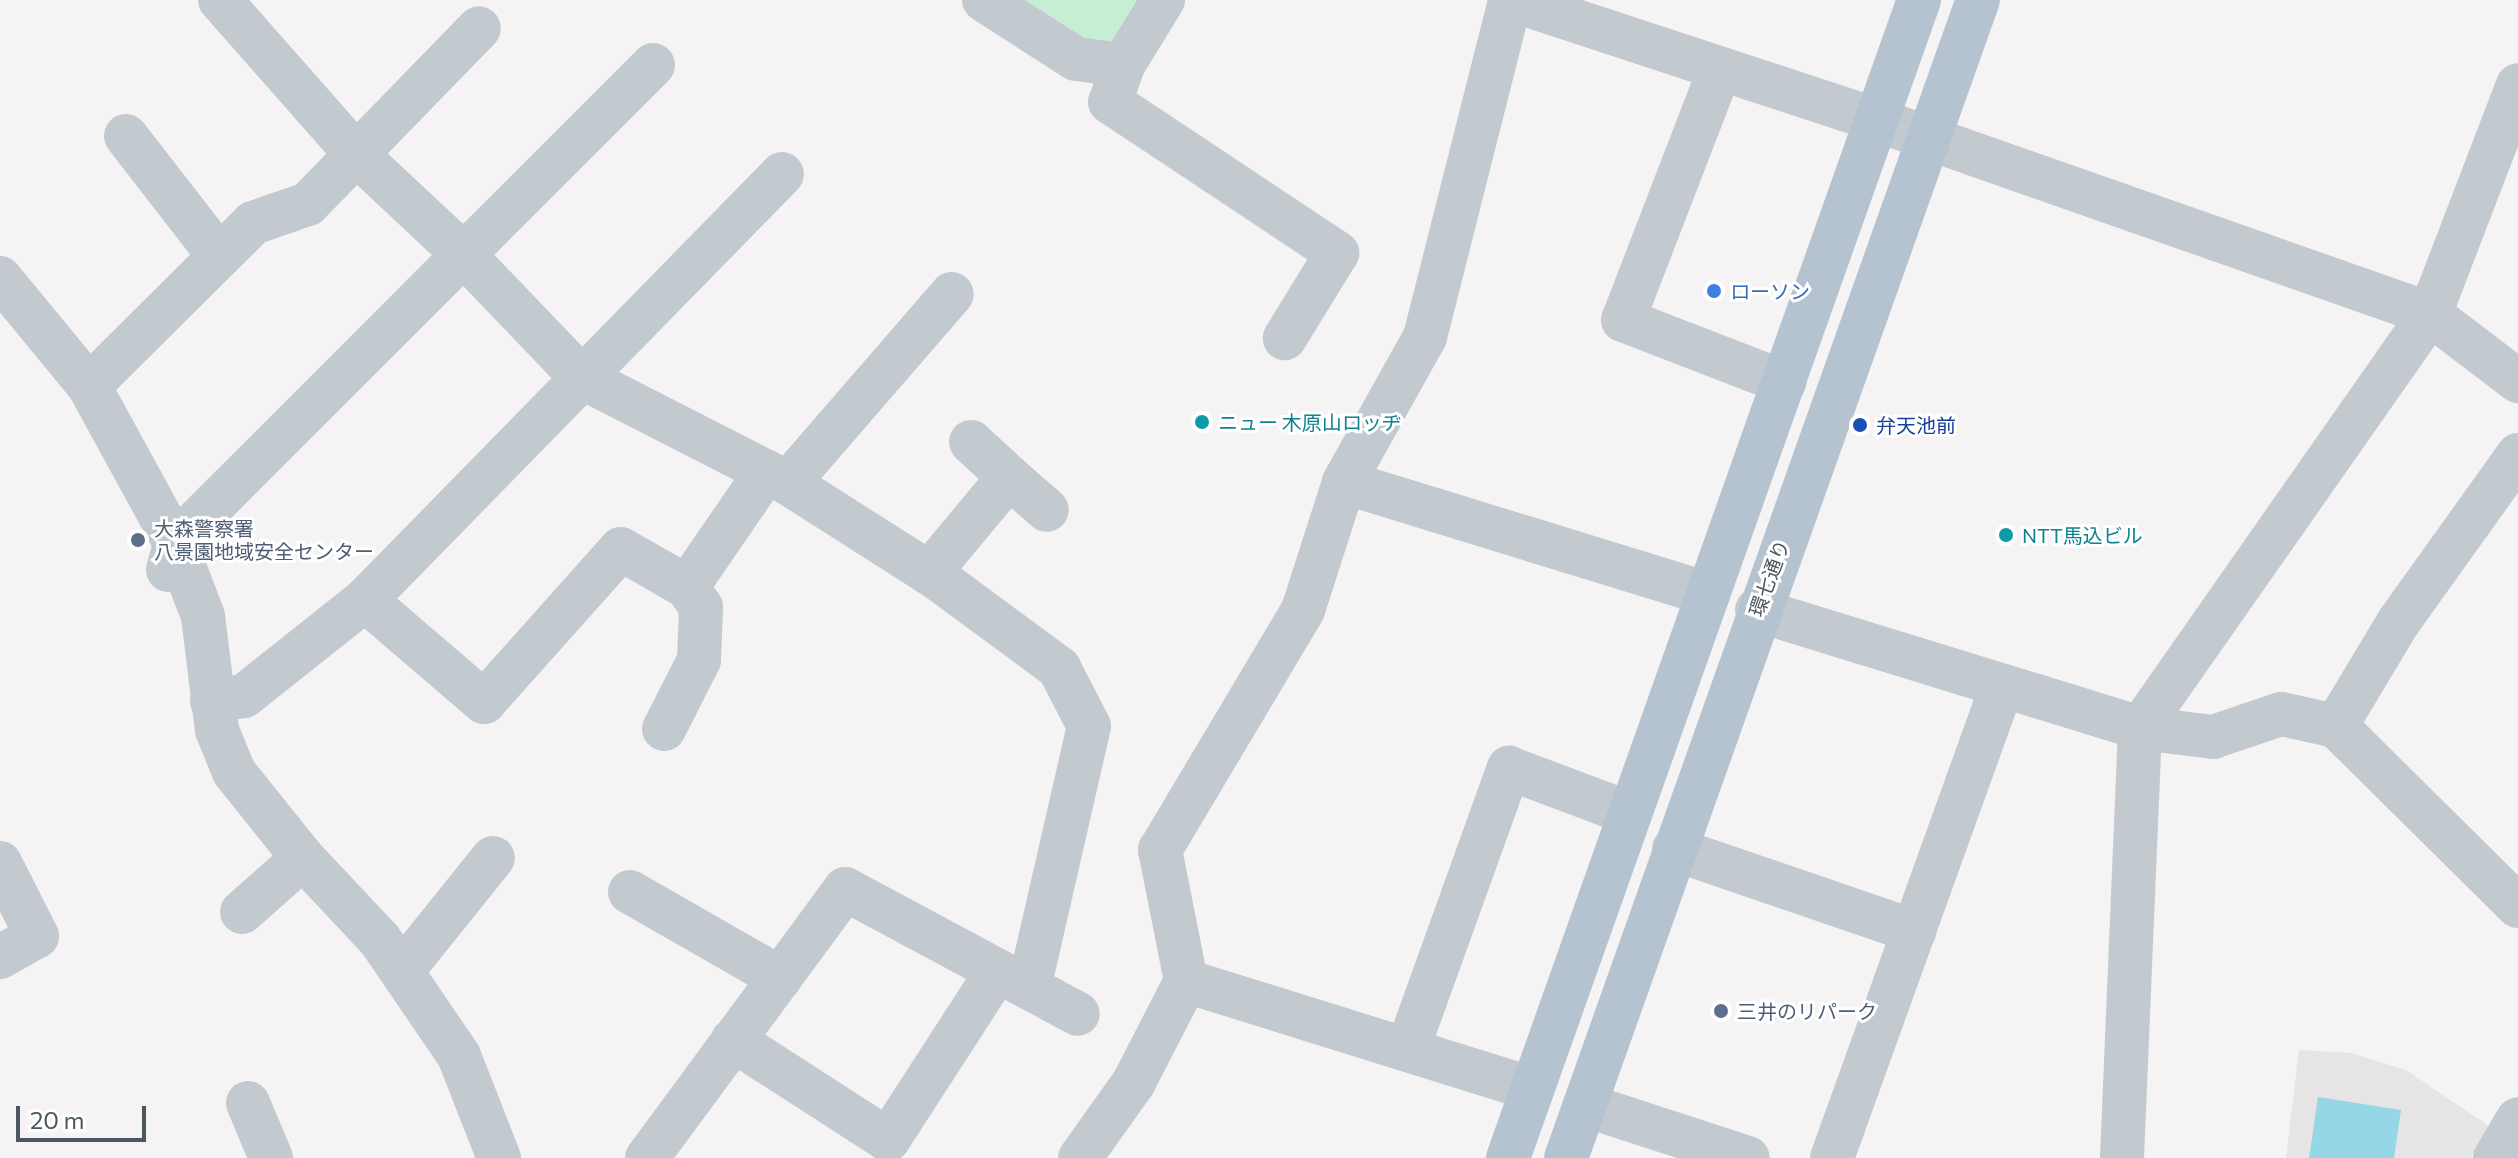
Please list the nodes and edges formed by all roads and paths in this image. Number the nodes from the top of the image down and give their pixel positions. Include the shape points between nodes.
1 (220, 0) edge
2 (984, 0) edge
3 (1163, 0) edge
4 (1511, 0) edge
5 (1919, 0) edge
6 (1978, 0) edge
7 (479, 28) dead end
8 (653, 65) dead end
9 (1123, 65) junction
10 (1720, 69) junction
11 (2518, 85) edge
12 (1877, 120) junction
13 (126, 136) dead end
14 (1930, 140) junction
15 (354, 152) junction
16 (782, 174) dead end
17 (464, 255) junction
18 (219, 256) junction
19 (0, 278) edge
20 (952, 294) dead end
21 (2430, 314) junction
22 (1285, 338) dead end
23 (581, 377) junction
24 (2518, 381) edge
25 (1784, 382) junction
26 (89, 386) junction
27 (971, 442) dead end
28 (2518, 455) edge
29 (1009, 477) junction
30 (777, 478) junction
31 (1344, 482) junction
32 (1047, 510) dead end
33 (172, 556) junction
34 (929, 573) junction
35 (687, 587) junction
36 (1708, 594) junction
37 (365, 600) junction
38 (1757, 610) junction
39 (1059, 668) junction
40 (2002, 686) junction
41 (212, 701) junction
42 (1104, 703) dead end
43 (2336, 726) junction
44 (2140, 728) junction
45 (664, 729) dead end
46 (1629, 813) junction
47 (1674, 849) junction
48 (303, 858) junction
49 (493, 858) dead end
50 (0, 863) edge
51 (630, 892) dead end
52 (2518, 906) edge
53 (242, 912) dead end
54 (1914, 931) junction
55 (0, 957) edge
56 (402, 971) junction
57 (780, 978) junction
58 (1013, 980) junction
59 (1186, 981) junction
60 (1078, 1014) dead end
61 (733, 1040) junction
62 (1408, 1048) junction
63 (1532, 1089) junction
64 (248, 1103) dead end
65 (1585, 1105) junction
66 (2518, 1119) edge
67 (271, 1158) edge
68 (499, 1158) edge
69 (647, 1158) edge
70 (1080, 1158) edge
71 (1508, 1158) edge
72 (1566, 1158) edge
73 (1748, 1158) edge
74 (1832, 1158) edge
75 (2122, 1158) edge
76 (2495, 1158) edge

1 - 15 street
2 - 9 street via 1076,59
3 - 9 street
4 - 10 street
4 - 31 street via 1425,337
5 - 12 main road
6 - 14 main road, 環七通り
7 - 15 street
8 - 17 street
9 - 22 street via 1110,102 1337,253
10 - 12 street
10 - 25 street via 1623,320
11 - 21 street
12 - 14 street
12 - 25 main road
13 - 18 street
14 - 21 street
14 - 38 main road, 環七通り
15 - 17 street
15 - 18 street via 308,204 253,223
16 - 23 street
17 - 23 street
17 - 33 street
18 - 26 street
19 - 26 street
20 - 30 street
21 - 24 street
21 - 44 street
23 - 30 street
23 - 37 street
25 - 36 main road
26 - 33 street
27 - 29 street
28 - 43 street via 2399,621
29 - 32 street
29 - 34 street
30 - 34 street
30 - 35 street
31 - 36 street
31 - 59 street via 1303,610 1160,850
33 - 41 street via 203,616
34 - 39 street
35 - 37 street via 621,549 484,702
35 - 45 street via 701,607 699,660
36 - 46 main road
37 - 41 street via 244,696
38 - 40 street
38 - 47 main road, 環七通り
39 - 42 street
39 - 58 street via 1089,726
40 - 44 street
40 - 54 street
41 - 48 street via 234,772
43 - 44 street via 2281,714 2213,737
43 - 52 street
44 - 75 street
46 - 62 street via 1509,768
46 - 63 main road
47 - 54 street
47 - 65 main road, 環七通り
48 - 53 street
48 - 56 street
49 - 56 street
50 - 55 street via 37,936
51 - 57 street
54 - 74 street
56 - 68 street via 459,1056
57 - 58 street via 845,889
57 - 61 street
58 - 60 street
58 - 61 street via 888,1140
59 - 62 street
59 - 70 street via 1134,1082
61 - 69 street
62 - 63 street
63 - 71 main road
64 - 67 street
65 - 72 main road, 環七通り
65 - 73 street
66 - 76 street

